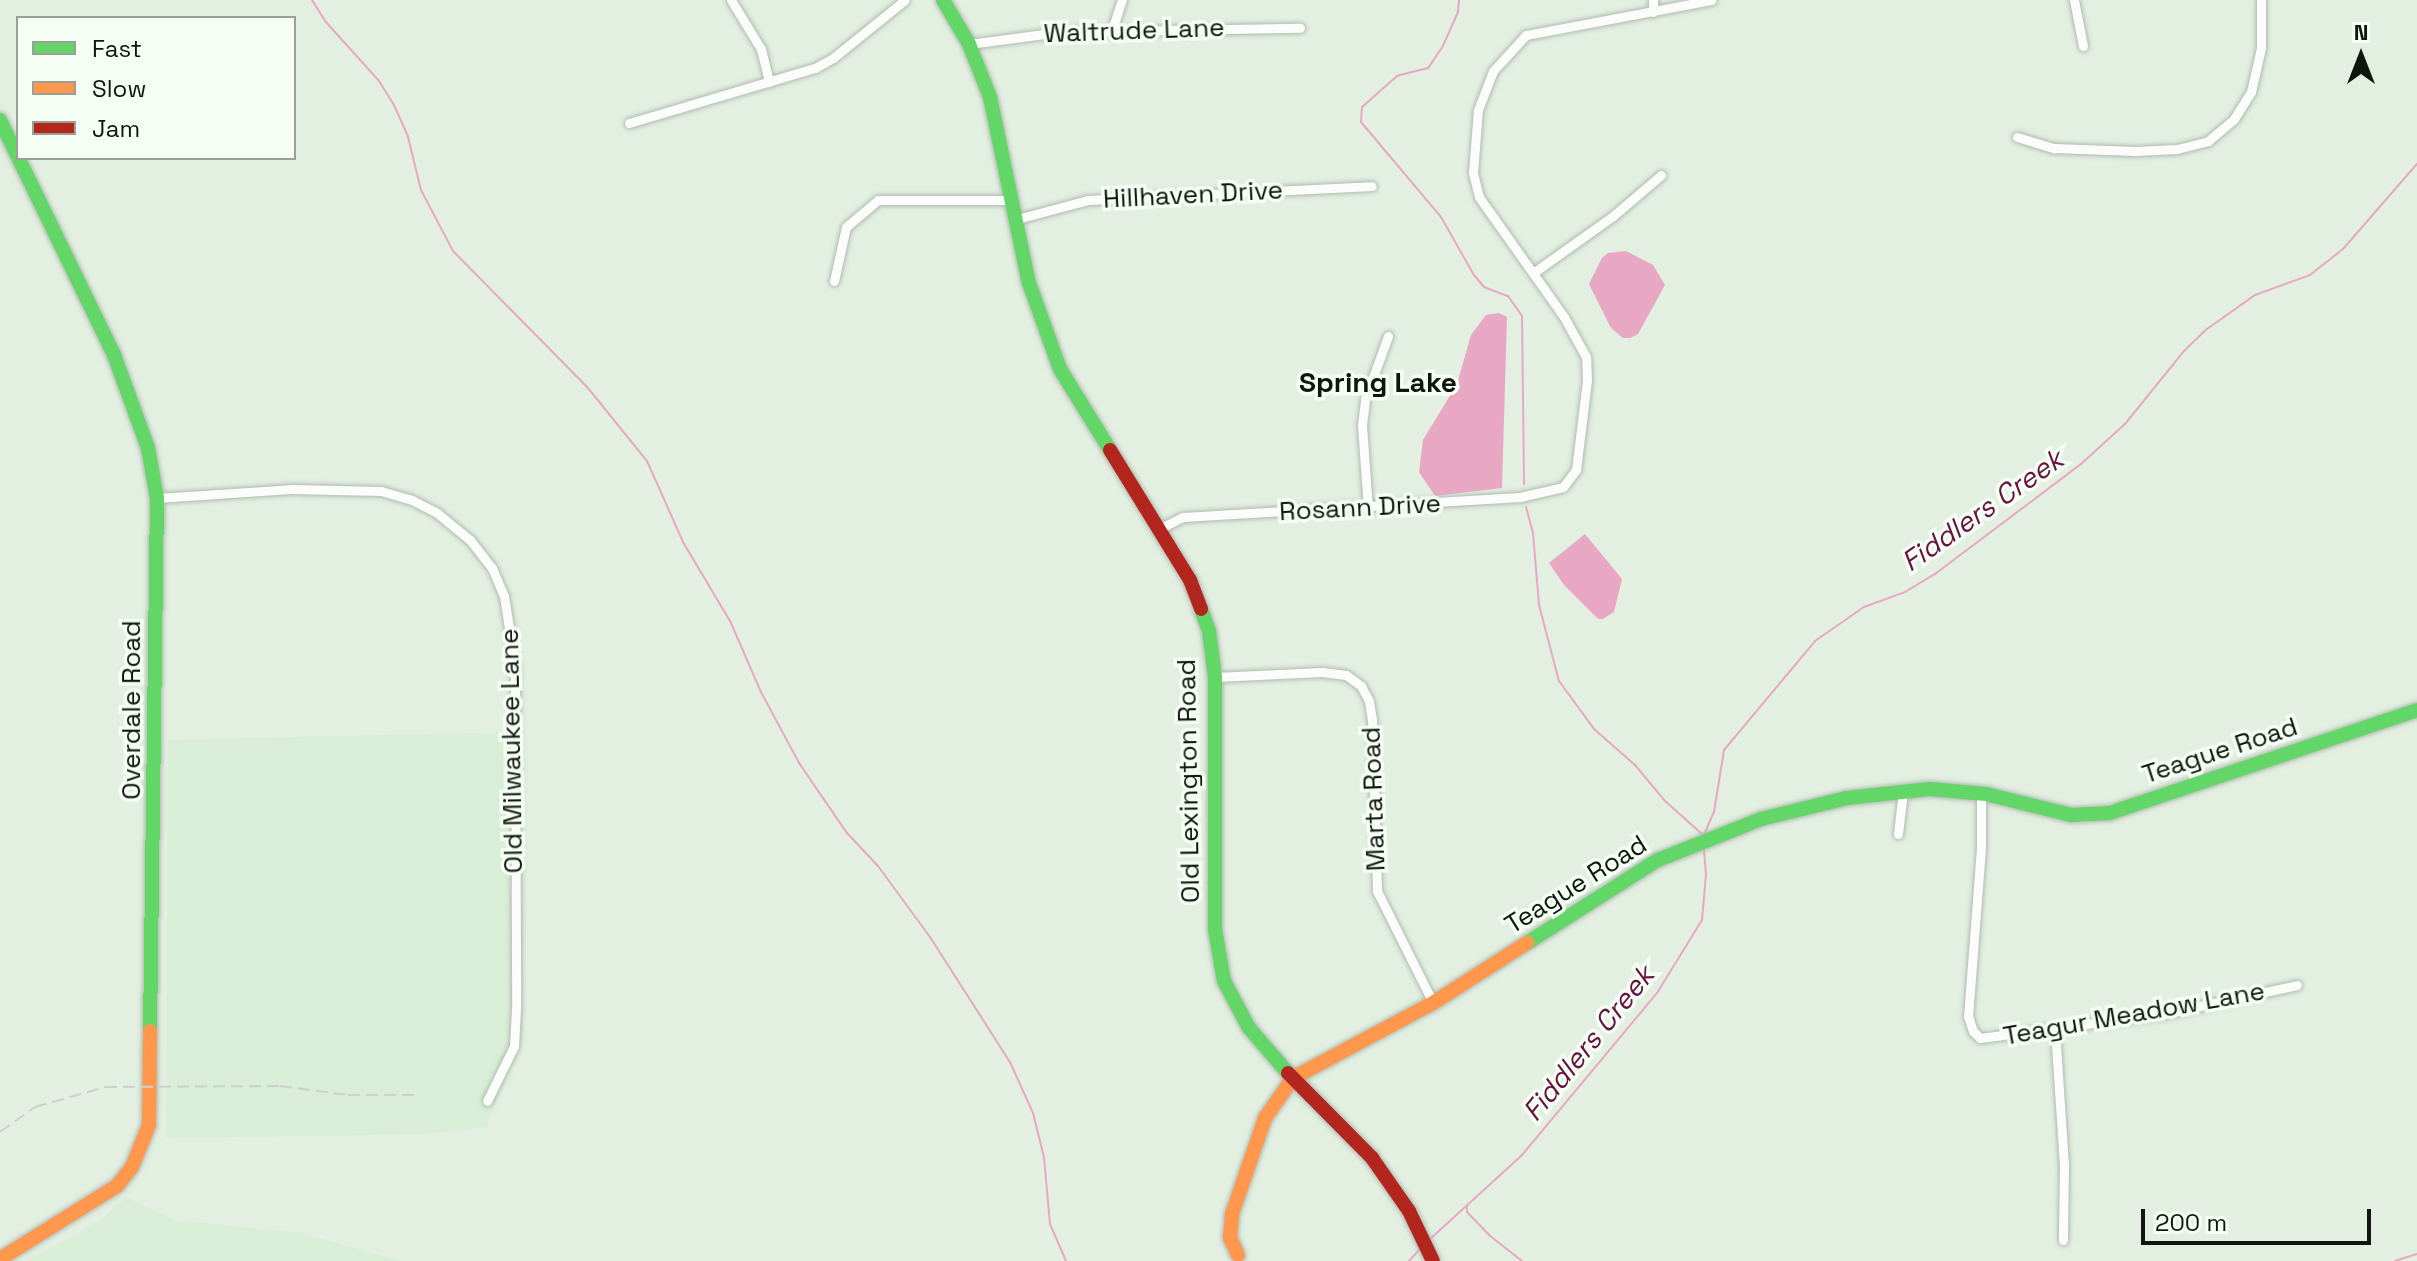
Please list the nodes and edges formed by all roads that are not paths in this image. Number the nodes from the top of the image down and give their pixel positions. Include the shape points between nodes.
1 (731, 0) edge
2 (905, 0) edge
3 (943, 0) edge
4 (1122, 0) edge
5 (1653, 0) edge
6 (1712, 0) edge
7 (2074, 0) edge
8 (2261, 0) edge
9 (1653, 12) junction
10 (1300, 28) dead end
11 (1112, 30) junction
12 (969, 44) junction
13 (2083, 46) dead end
14 (769, 82) junction
15 (0, 120) edge
16 (629, 123) dead end
17 (2017, 137) dead end
18 (16, 153) edge
19 (19, 160) edge
20 (1661, 175) dead end
21 (1372, 186) dead end
22 (1012, 200) junction
23 (1017, 219) junction
24 (1533, 273) junction
25 (834, 281) dead end
26 (1388, 336) dead end
27 (157, 498) junction
28 (1368, 509) junction
29 (1159, 529) junction
30 (1215, 677) junction
31 (2417, 710) edge
32 (1903, 791) junction
33 (1981, 794) junction
34 (1898, 834) dead end
35 (2297, 985) dead end
36 (1433, 1003) junction
37 (2055, 1030) junction
38 (1293, 1078) junction
39 (487, 1101) dead end
40 (2063, 1240) dead end
41 (1238, 1255) dead end
42 (0, 1259) edge
43 (1433, 1261) edge

1 - 14 street via 761,49
2 - 14 street via 833,58
3 - 12 street, Old Lexington Road
4 - 11 street
5 - 9 street
6 - 9 street
7 - 13 street
8 - 17 street via 2255,79 2245,105 2208,141 2177,149 2085,150
9 - 24 street via 1526,35 1488,80 1478,110 1473,173 1484,206
10 - 11 street, Waltrude Lane
11 - 12 street, Waltrude Lane
12 - 22 street, Old Lexington Road via 990,97
14 - 16 street
15 - 18 street, Overdale Road
19 - 27 street, Overdale Road via 114,355 148,448
20 - 24 street
21 - 23 street, Hillhaven Drive via 1088,200
22 - 23 street, Old Lexington Road
22 - 25 street via 878,200 846,227
23 - 29 street, Old Lexington Road via 1029,283 1060,369
24 - 28 street, Rosann Drive via 1586,357 1576,470 1563,487 1520,497
26 - 28 street via 1365,399
27 - 39 street, Old Milwaukee Lane via 291,489 381,491 437,513 470,540 492,568 504,596 515,666 516,1019 514,1046
27 - 42 street, Overdale Road via 149,1125 132,1167 117,1186
28 - 29 street, Rosann Drive via 1183,517
29 - 30 street, Old Lexington Road via 1190,580 1209,631
30 - 36 street, Marta Road via 1322,672 1346,675 1361,686 1372,719 1377,891
30 - 38 street, Old Lexington Road via 1215,929 1224,981 1249,1028
31 - 33 street, Teague Road via 2110,813 2071,815
32 - 33 street, Teague Road
32 - 34 street
32 - 36 street, Teague Road via 1761,819 1684,849 1627,877
33 - 37 street, Teagur Meadow Lane via 1968,1016 1980,1038
35 - 37 street, Teagur Meadow Lane via 2202,1007
36 - 38 street, Teague Road
37 - 40 street via 2062,1108
38 - 41 street, Teague Road via 1265,1118 1232,1214 1230,1238
38 - 43 street, Old Lexington Road via 1372,1158 1414,1221

